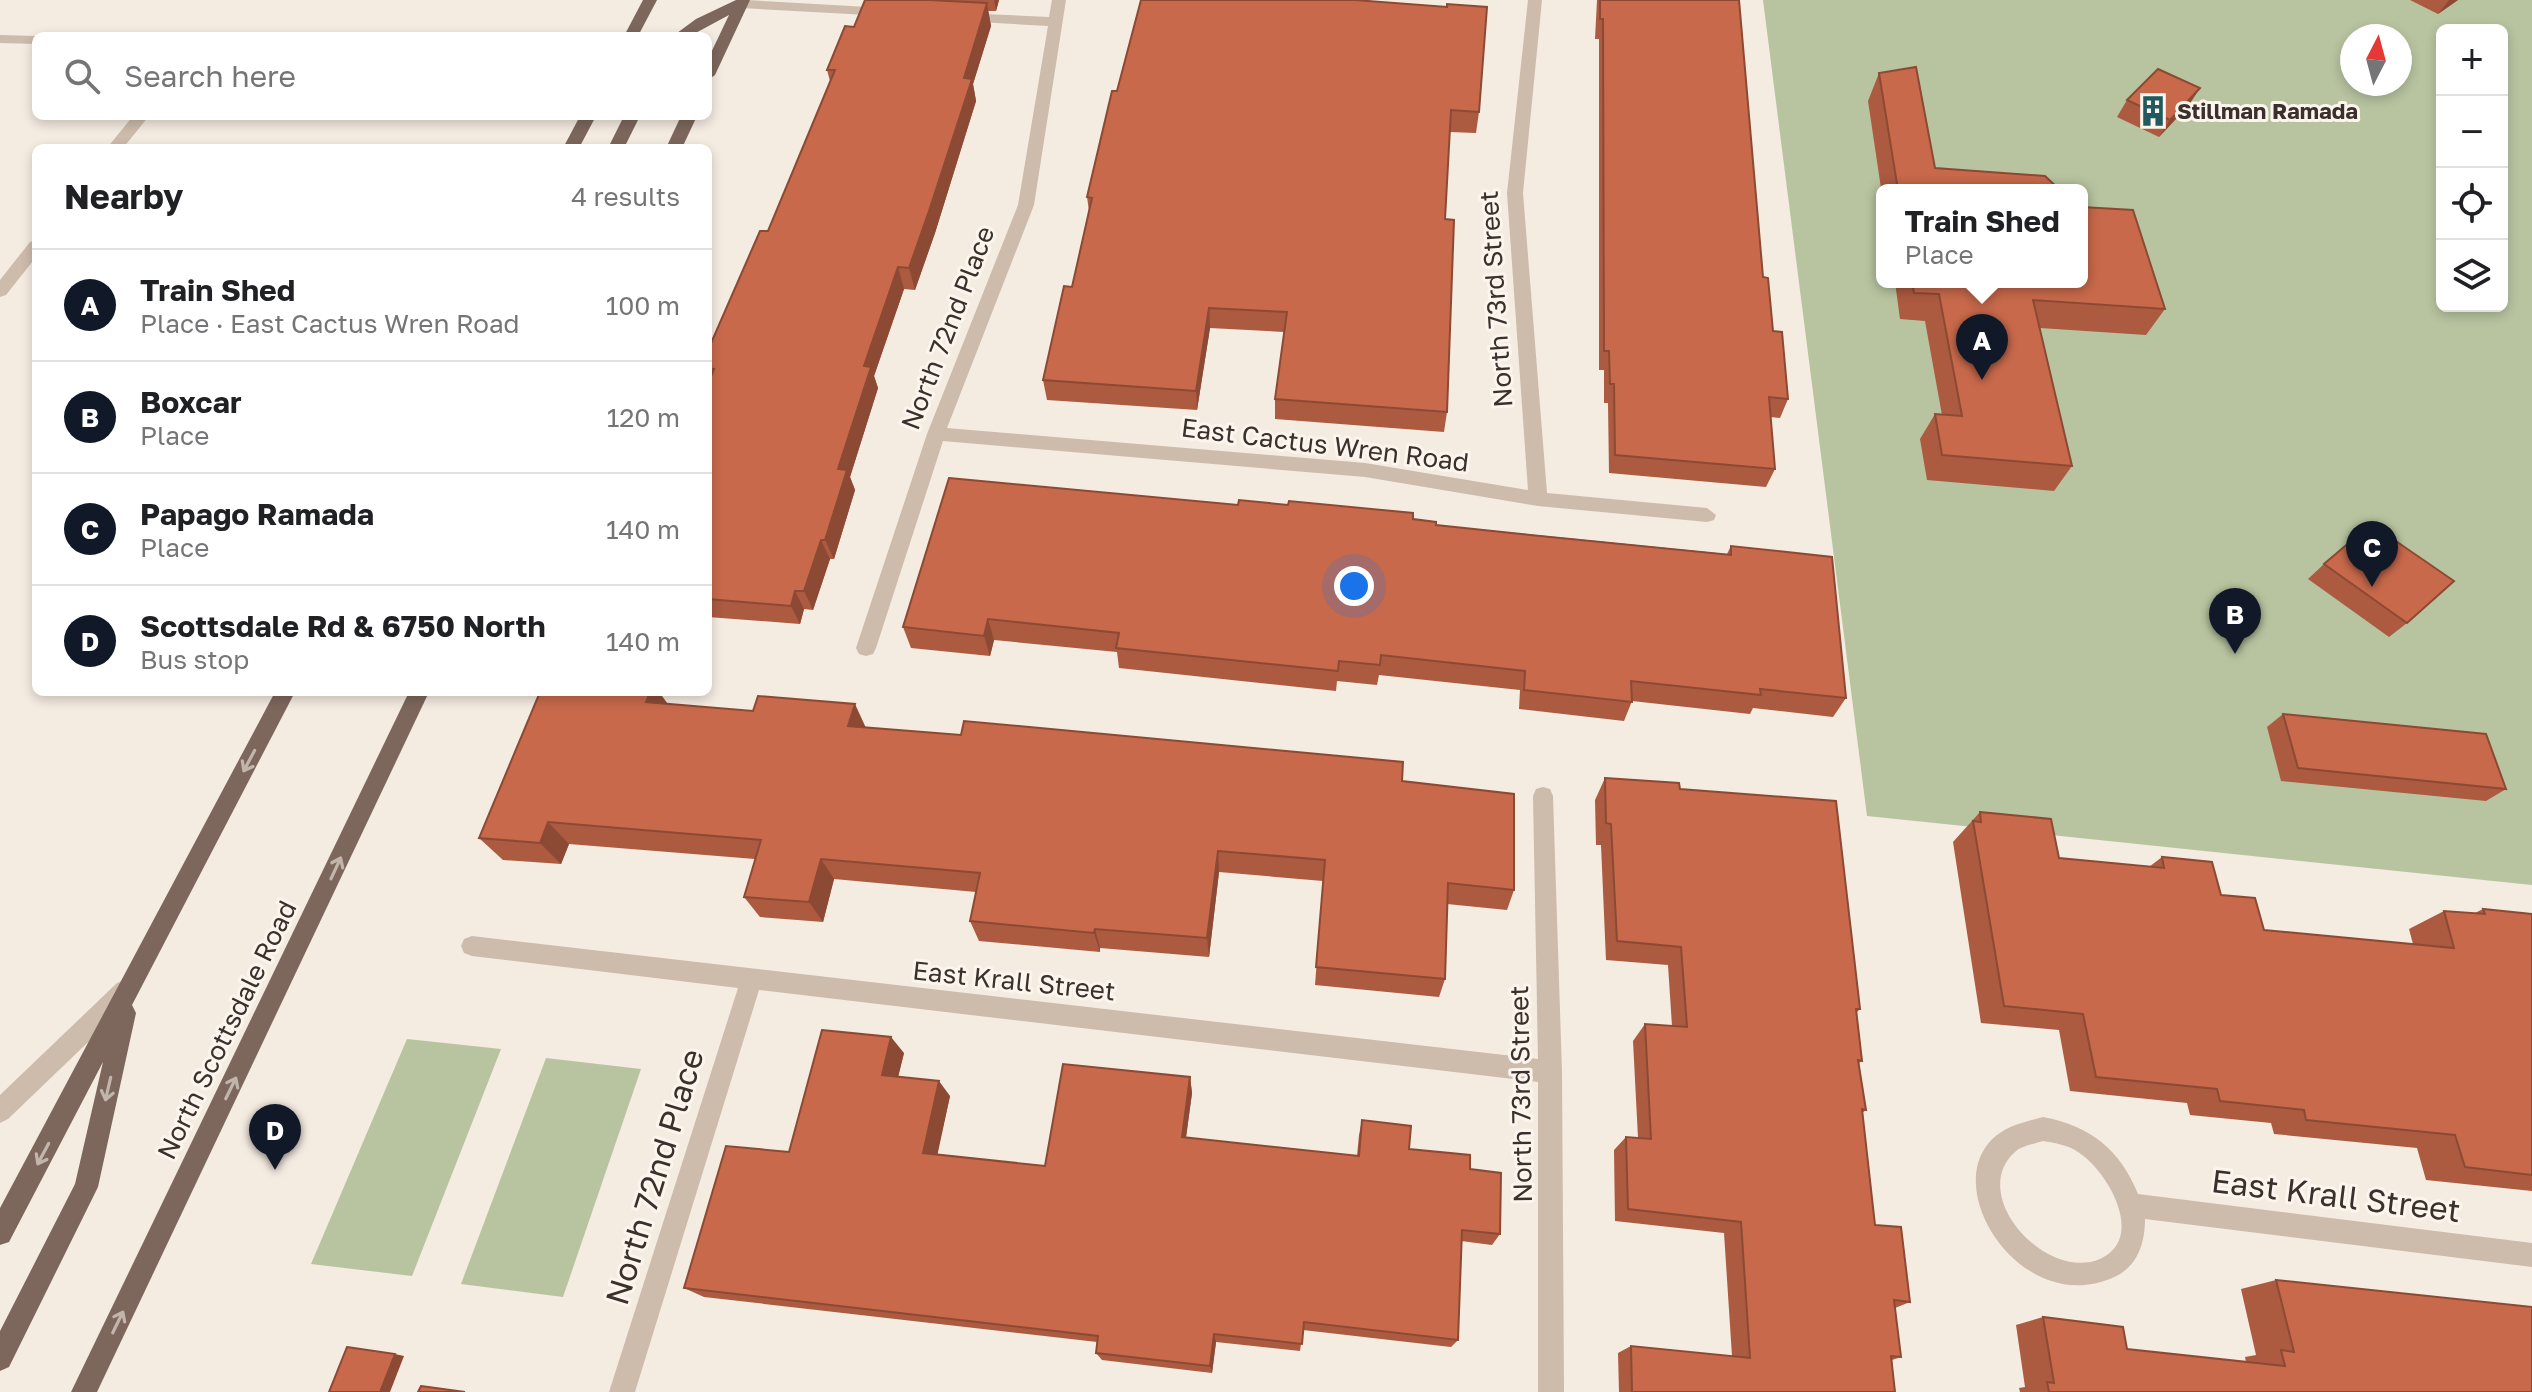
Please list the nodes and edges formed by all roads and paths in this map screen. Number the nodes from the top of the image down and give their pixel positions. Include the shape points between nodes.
1 (650, 0) edge
2 (1059, 0) edge
3 (1535, 0) edge
4 (740, 1) edge
5 (894, 13) edge
6 (942, 16) edge
7 (1054, 22) junction
8 (633, 32) edge
9 (686, 32) edge
10 (0, 39) edge
11 (32, 40) edge
12 (712, 66) edge
13 (138, 120) edge
14 (586, 120) edge
15 (630, 120) edge
16 (687, 120) edge
17 (118, 144) edge
18 (573, 144) edge
19 (618, 144) edge
20 (676, 144) edge
21 (32, 251) edge
22 (0, 291) edge
23 (936, 434) junction
24 (1538, 499) junction
25 (1707, 515) dead end
26 (866, 648) dead end
27 (283, 696) edge
28 (417, 696) edge
29 (1543, 796) dead end
30 (472, 946) dead end
31 (751, 981) junction
32 (131, 985) junction
33 (1550, 1072) junction
34 (0, 1111) edge
35 (2132, 1205) junction
36 (0, 1233) edge
37 (2532, 1255) edge
38 (0, 1358) edge
39 (84, 1392) edge
40 (622, 1392) edge
41 (1551, 1392) edge

1 - 8 main road
2 - 7 street, North 72nd Place
3 - 24 street, North 73rd Street via 1515,193
4 - 5 street
4 - 9 main road
4 - 12 main road
6 - 7 street
7 - 23 street, North 72nd Place via 1026,205
10 - 11 street
13 - 17 street
14 - 18 main road
15 - 19 main road
16 - 20 main road
21 - 22 street
23 - 24 street, East Cactus Wren Road via 1365,470
23 - 26 street, North 72nd Place
24 - 25 street, East Cactus Wren Road
27 -> 32 main road
39 -> 28 main road, North Scottsdale Road
29 - 33 street, North 73rd Street
30 - 31 street, East Krall Street
31 - 33 street, East Krall Street
31 - 40 street, North 72nd Place
32 - 34 street
32 -> 36 main road
32 -> 38 main road via 86,1187
33 - 41 street, North 73rd Street
35 - 35 street via 2108,1162 2066,1134 2022,1131 1992,1156 1989,1200 1998,1224 2016,1247 2065,1274 2090,1275 2112,1267 2126,1252 2133,1230
35 - 37 street, East Krall Street

